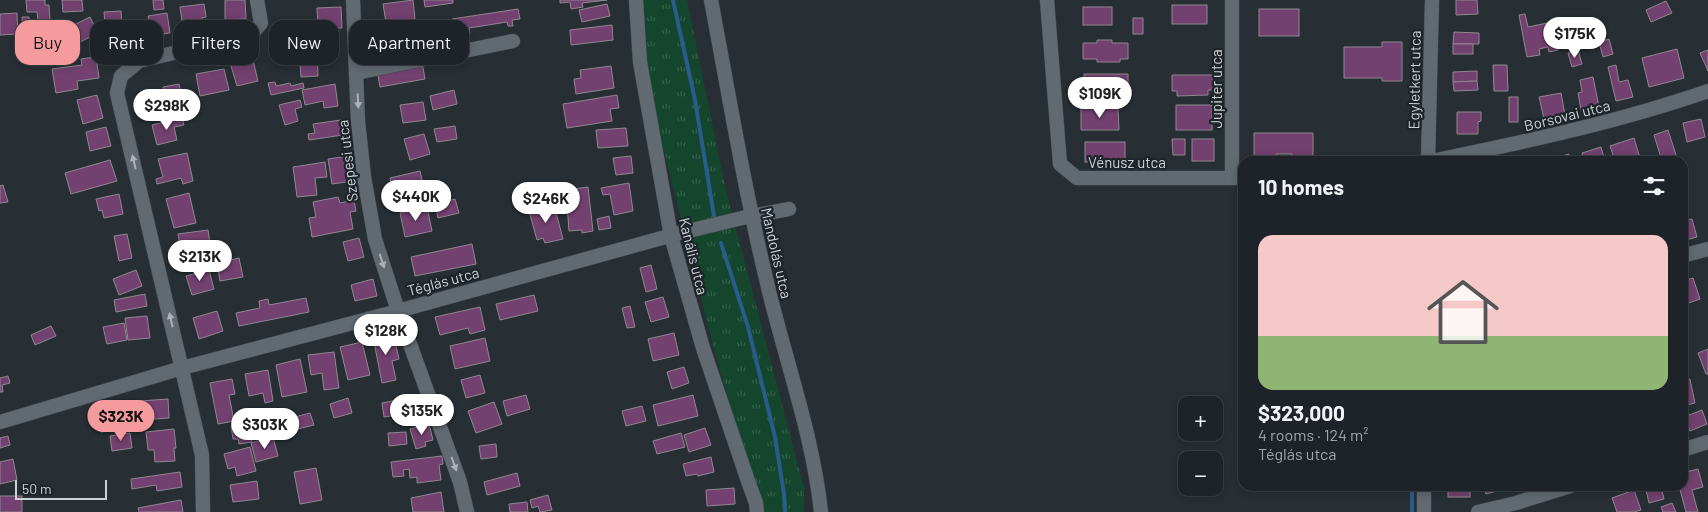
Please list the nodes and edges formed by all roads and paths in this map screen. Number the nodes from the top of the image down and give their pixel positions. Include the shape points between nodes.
1 (257, 0) edge
2 (353, 0) edge
3 (636, 0) edge
4 (711, 0) edge
5 (1047, 0) edge
6 (1232, 0) edge
7 (1432, 0) edge
8 (513, 41) dead end
9 (356, 73) junction
10 (1708, 90) edge
11 (1430, 156) edge
12 (1454, 156) edge
13 (1237, 178) edge
14 (789, 208) dead end
15 (751, 216) junction
16 (671, 236) junction
17 (1708, 249) edge
18 (1688, 254) edge
19 (398, 311) junction
20 (182, 368) junction
21 (0, 422) edge
22 (1708, 442) edge
23 (1688, 448) edge
24 (1424, 491) edge
25 (1555, 491) edge
26 (203, 512) edge
27 (467, 512) edge
28 (757, 512) edge
29 (821, 512) edge
30 (1424, 512) edge
31 (1478, 512) edge

20 -> 1 street via 118,93 122,76 139,61 251,35 261,22
2 - 9 street, Szepesi utca
3 - 16 street, Kanális utca via 640,62
4 - 15 street, Mandolás utca
5 - 13 street, Vénusz utca via 1060,164 1077,178
6 - 13 street, Jupiter utca
7 - 11 street, Egyletkert utca
8 - 9 street
9 -> 19 street, Szepesi utca via 368,204 375,239
10 - 12 street, Borsovai utca via 1596,125
14 - 15 street, Téglás utca
15 - 16 street, Téglás utca
15 - 29 street, Mandolás utca via 817,476
16 - 19 street, Téglás utca
16 - 28 street, Kanális utca via 702,348
17 - 18 street
19 - 20 street, Téglás utca
19 -> 27 street, Szepesi utca via 460,482
20 - 21 street, Téglás utca
20 - 26 street via 202,455
22 - 23 street
24 - 30 street
25 - 31 street

